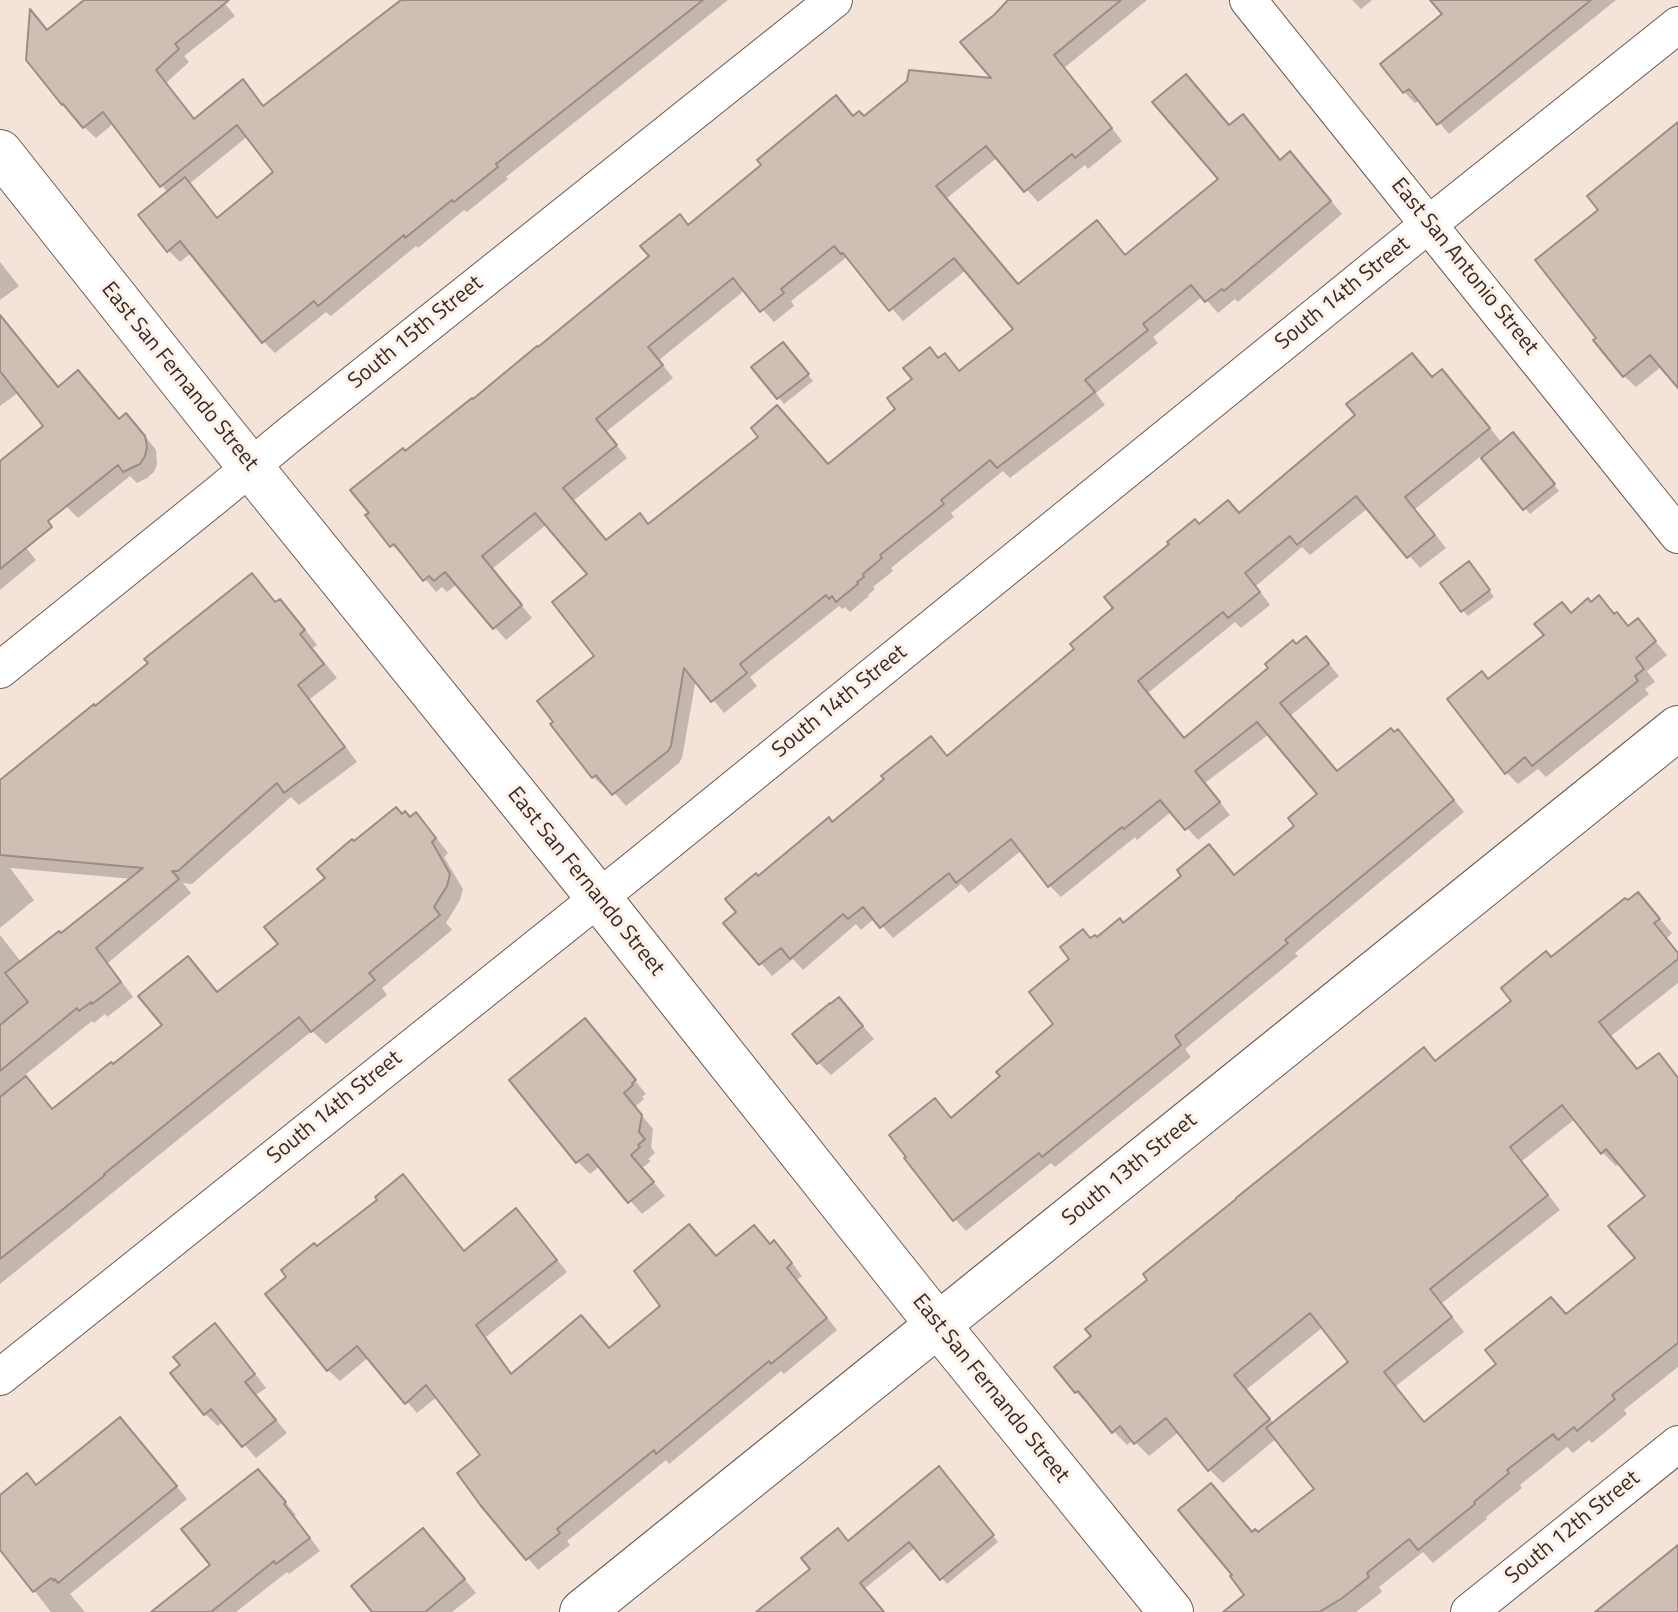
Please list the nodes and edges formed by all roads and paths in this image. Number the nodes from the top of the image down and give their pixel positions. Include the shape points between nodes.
1 (834, 0) edge
2 (1248, 0) edge
3 (1678, 25) edge
4 (0, 152) edge
5 (1429, 224) junction
6 (251, 467) junction
7 (1678, 535) edge
8 (0, 670) edge
9 (1678, 728) edge
10 (598, 897) junction
11 (938, 1325) junction
12 (0, 1377) edge
13 (1678, 1444) edge
14 (582, 1612) edge
15 (1171, 1612) edge
16 (1469, 1612) edge

1 - 6 street, South 15th Street
2 - 5 street, East San Antonio Street
3 - 5 street, South 14th Street
4 - 6 street, East San Fernando Street
5 - 7 street, East San Antonio Street
5 - 10 street, South 14th Street
6 - 8 street, South 15th Street
6 - 10 street, East San Fernando Street
9 - 11 street, South 13th Street
10 - 11 street, East San Fernando Street
10 - 12 street, South 14th Street
11 - 14 street, South 13th Street
11 - 15 street, East San Fernando Street
13 - 16 street, South 12th Street

